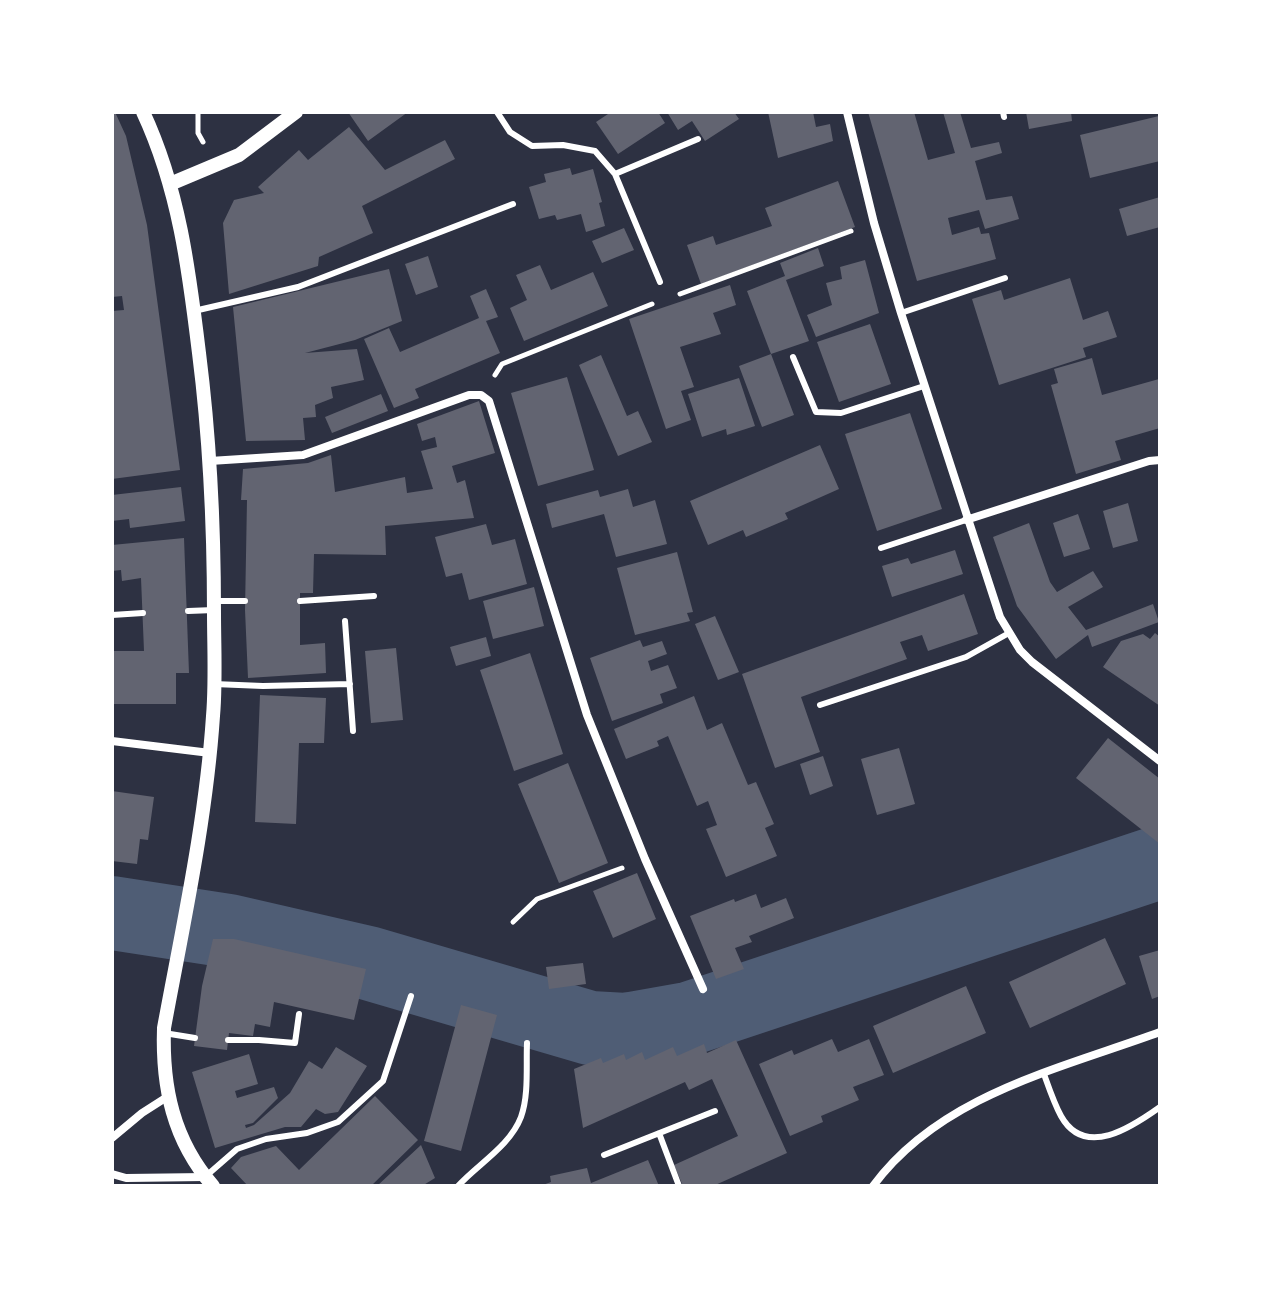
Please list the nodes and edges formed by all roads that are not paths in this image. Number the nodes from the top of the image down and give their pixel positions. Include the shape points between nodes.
1 (143, 112) edge
2 (296, 112) edge
3 (497, 112) edge
4 (847, 112) edge
5 (698, 139) dead end
6 (615, 174) junction
7 (170, 184) junction
8 (513, 204) dead end
9 (1005, 278) dead end
10 (660, 282) dead end
11 (194, 311) junction
12 (901, 313) junction
13 (793, 357) dead end
14 (924, 386) junction
15 (1160, 460) edge
16 (210, 461) junction
17 (966, 520) junction
18 (881, 548) dead end
19 (374, 596) dead end
20 (245, 601) dead end
21 (300, 601) dead end
22 (214, 606) junction
23 (188, 611) dead end
24 (143, 613) dead end
25 (112, 615) edge
26 (345, 621) dead end
27 (1009, 633) junction
28 (214, 684) junction
29 (350, 684) junction
30 (820, 705) dead end
31 (353, 731) dead end
32 (112, 741) edge
33 (210, 753) junction
34 (1160, 761) edge
35 (703, 989) dead end
36 (411, 996) dead end
37 (299, 1014) dead end
38 (1160, 1032) edge
39 (164, 1033) junction
40 (195, 1038) dead end
41 (228, 1040) dead end
42 (527, 1043) dead end
43 (1044, 1074) junction
44 (167, 1097) junction
45 (1160, 1107) edge
46 (715, 1111) dead end
47 (659, 1133) junction
48 (112, 1138) edge
49 (604, 1155) dead end
50 (112, 1174) edge
51 (209, 1182) edge
52 (458, 1186) edge
53 (679, 1186) edge
54 (873, 1186) edge

1 - 7 street
2 - 7 street via 239,155
3 - 6 lane via 510,132 532,146 595,151
4 - 12 street
5 - 6 lane
6 - 10 lane
7 - 11 street
8 - 11 lane via 298,287
9 - 12 lane
11 - 16 street
12 - 14 street
13 - 14 lane via 816,412 841,413
14 - 17 street
15 - 17 street
16 - 22 street
16 - 35 street via 303,455 469,395 489,401 587,715
17 - 18 lane
17 - 27 street
19 - 21 lane
20 - 22 lane
22 - 23 lane
22 - 28 street
24 - 25 lane
26 - 29 lane
27 - 30 lane via 966,657
27 - 34 street via 1051,679
28 - 29 lane
28 - 33 street
29 - 31 lane
32 - 33 street
33 - 39 street
36 - 51 lane via 383,1081 338,1122 237,1149
37 - 41 lane via 295,1043
38 - 43 street
39 - 40 lane
39 - 44 street
42 - 52 lane via 521,1117 506,1140
43 - 45 lane via 1062,1119 1083,1136 1120,1132
43 - 54 street via 971,1103 927,1131
44 - 48 street
44 - 51 street via 183,1139
46 - 47 lane
47 - 49 lane
47 - 53 lane
50 - 51 street

